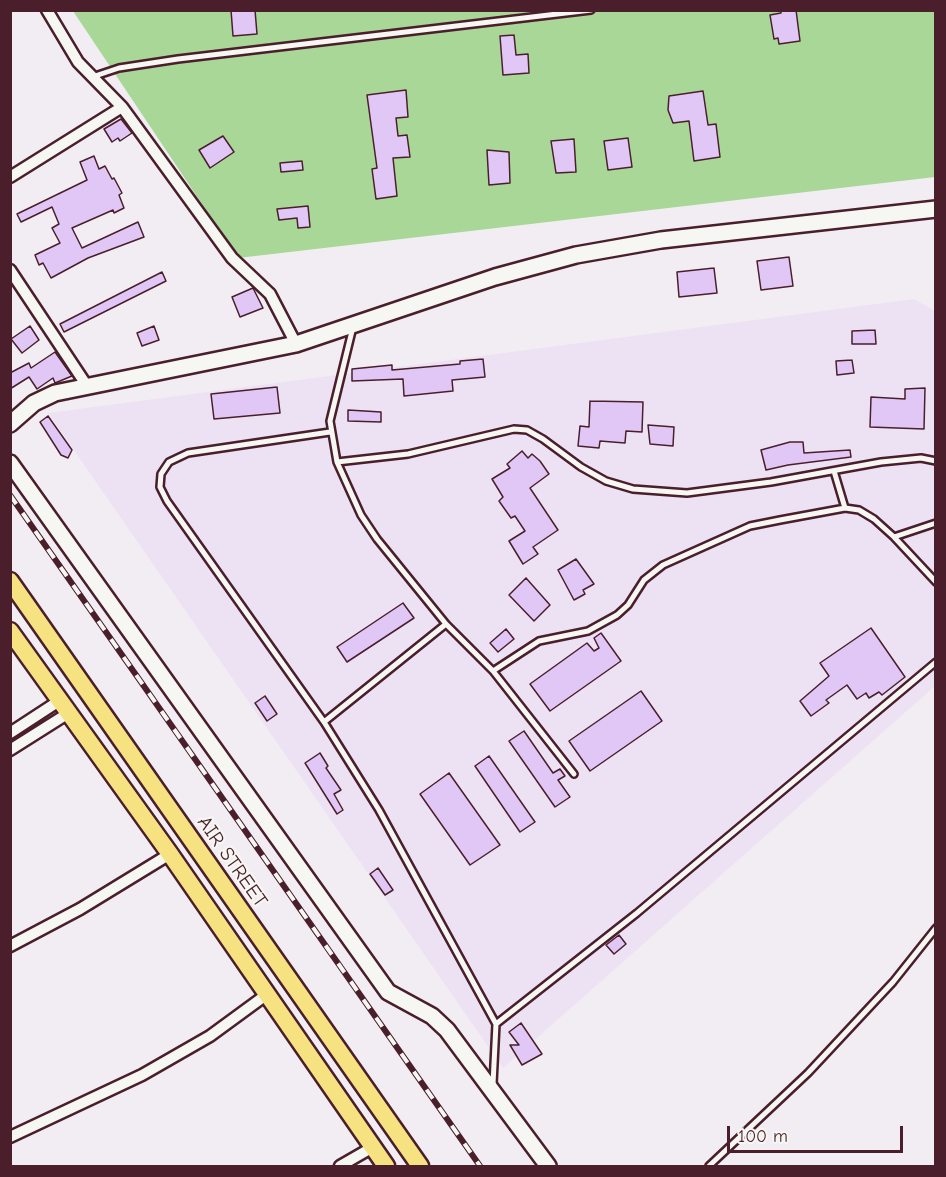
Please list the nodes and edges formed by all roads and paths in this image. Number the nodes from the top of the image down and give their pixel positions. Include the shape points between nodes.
1 (47, 10) edge
2 (591, 10) edge
3 (91, 77) junction
4 (122, 107) junction
5 (12, 172) edge
6 (936, 209) edge
7 (10, 270) edge
8 (354, 323) junction
9 (296, 344) junction
10 (87, 386) junction
11 (10, 424) edge
12 (330, 432) junction
13 (936, 461) edge
14 (337, 462) junction
15 (10, 463) edge
16 (834, 471) junction
17 (845, 508) junction
18 (936, 523) edge
19 (894, 537) junction
20 (10, 581) edge
21 (936, 582) edge
22 (446, 624) junction
23 (10, 631) edge
24 (936, 662) edge
25 (493, 671) junction
26 (63, 707) junction
27 (324, 722) junction
28 (10, 733) edge
29 (10, 750) edge
30 (573, 774) dead end
31 (170, 854) junction
32 (936, 928) edge
33 (10, 946) edge
34 (266, 995) junction
35 (496, 1024) junction
36 (492, 1091) junction
37 (10, 1137) edge
38 (373, 1147) junction
39 (340, 1167) edge
40 (386, 1167) edge
41 (420, 1167) edge
42 (548, 1167) edge
43 (709, 1167) edge

1 - 3 street
2 - 3 lane via 178,59 119,68
3 - 4 street
4 - 5 street
4 - 9 street via 232,258 270,294
6 - 8 street via 661,240 576,255
7 - 10 street
8 - 9 street
8 - 12 lane
9 - 10 street
10 - 11 street via 42,398
12 - 14 lane
12 - 27 lane via 188,453 169,462 161,474 160,487
13 - 16 lane via 921,458
14 - 16 lane via 408,454 514,429 527,430 606,481 633,489 687,493
14 - 22 lane via 347,489 377,539
15 - 36 street via 388,992 432,1016 447,1030
16 - 17 lane
17 - 19 lane via 859,510
17 - 25 lane via 750,526 705,544 644,580 617,615 588,631 539,641
18 - 19 lane
19 - 21 lane
20 - 41 main road, AIR STREET
22 - 25 lane
22 - 27 lane
23 - 26 main road
24 - 35 lane via 637,913
25 - 30 lane
26 - 28 street
26 - 29 street
26 - 31 main road
27 - 35 lane via 379,810
31 - 33 street via 95,901
31 - 34 main road
32 - 43 lane via 893,982 807,1073
34 - 37 street via 210,1036 142,1075
34 - 38 main road
35 - 36 lane
36 - 42 street
38 - 39 street
38 - 40 main road

